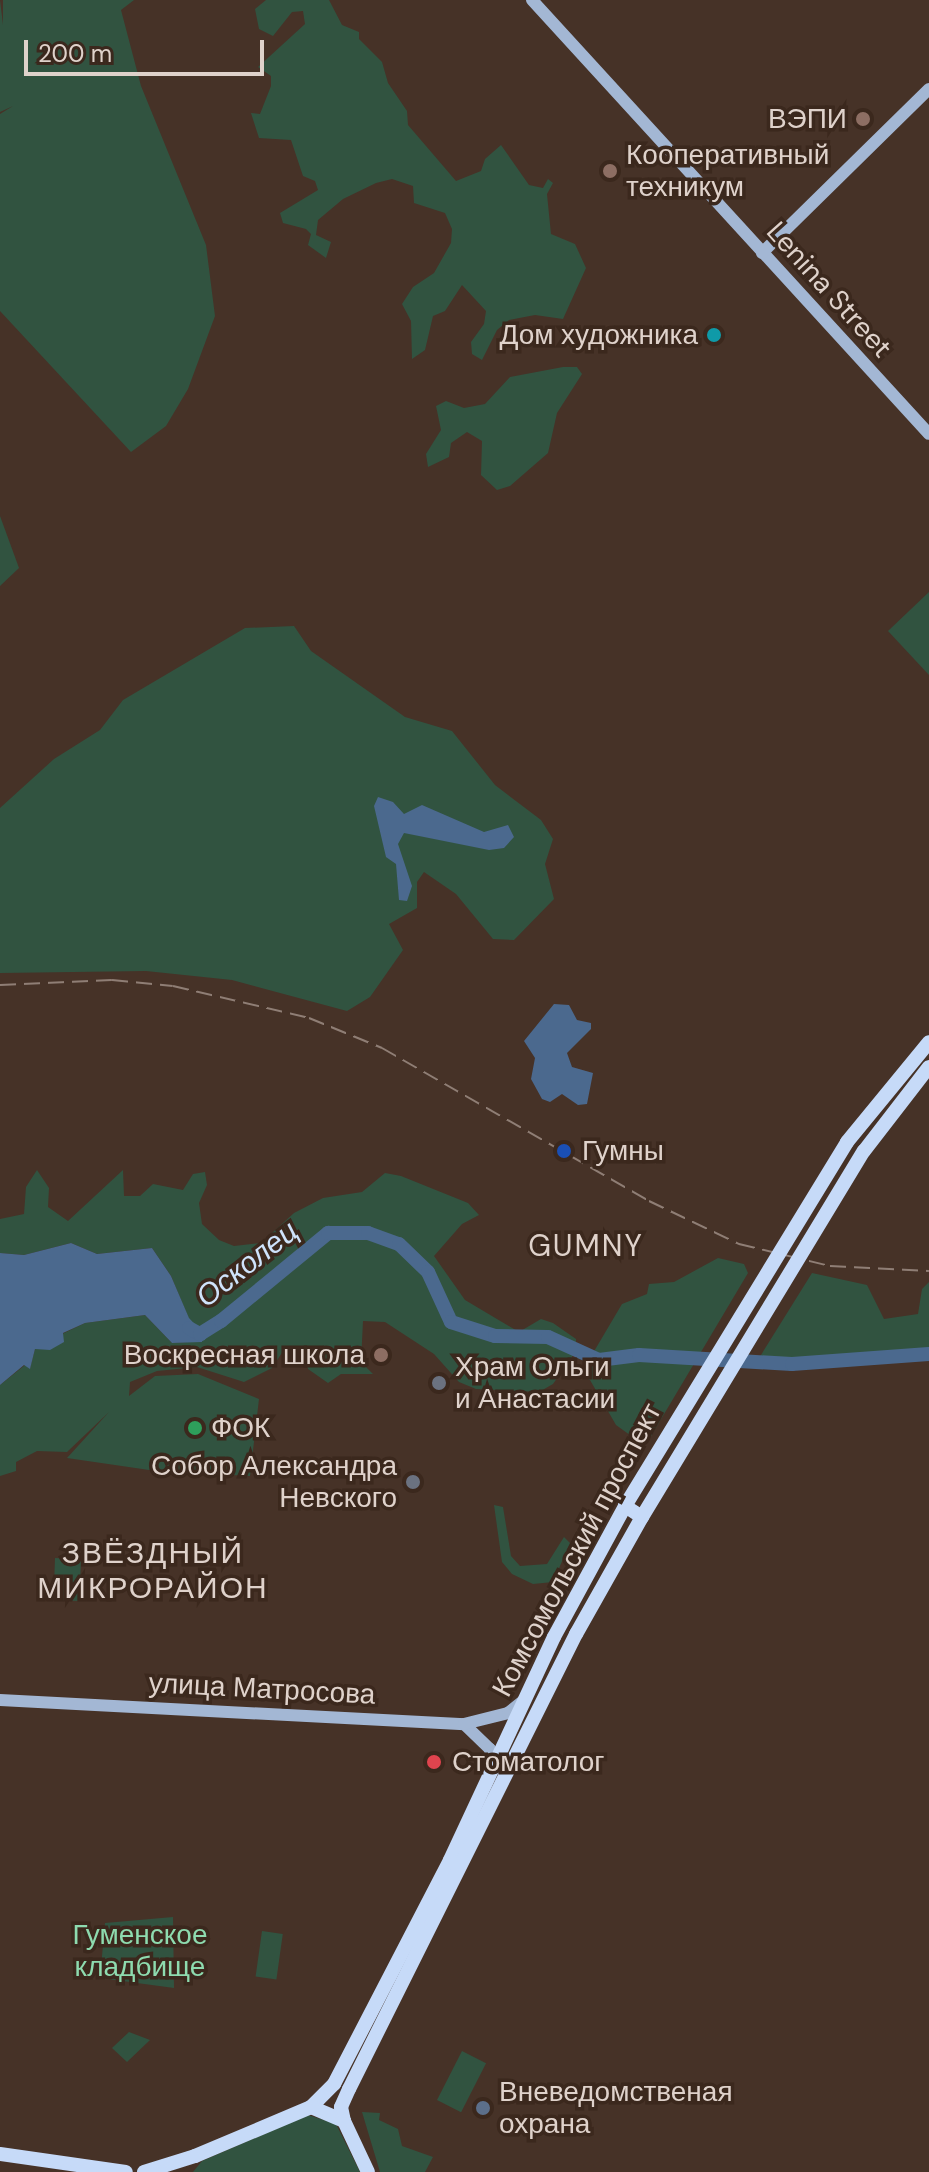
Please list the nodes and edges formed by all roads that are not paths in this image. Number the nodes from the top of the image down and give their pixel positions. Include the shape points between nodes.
1 (532, 0) edge
2 (929, 89) edge
3 (762, 253) junction
4 (929, 434) edge
5 (929, 1042) edge
6 (929, 1067) edge
7 (625, 1506) junction
8 (642, 1517) junction
9 (0, 1700) edge
10 (524, 1700) junction
11 (464, 1724) junction
12 (494, 1769) junction
13 (311, 2107) junction
14 (344, 2121) junction
15 (0, 2154) edge
16 (195, 2156) junction
17 (126, 2172) edge
18 (144, 2172) edge
19 (187, 2172) edge
20 (368, 2172) edge

1 - 3 main road, Lenina Street
2 - 3 main road
3 - 4 main road, Lenina Street
5 - 7 main road, Комсомольский проспект, bridge via 847,1142
6 - 8 main road, Комсомольский проспект, bridge via 864,1151
7 - 8 main road
7 - 10 main road, Комсомольский проспект
8 - 14 main road, Комсомольский проспект via 576,1634 349,2089 341,2107
9 - 11 main road, улица Матросова
10 - 11 main road, улица Матросова via 508,1713
10 - 12 main road, Комсомольский проспект
11 - 12 main road via 490,1749
12 - 13 main road, Комсомольский проспект via 334,2084
13 - 14 main road
13 - 16 main road
14 - 20 main road
15 - 17 main road
16 - 18 main road
16 - 19 main road

